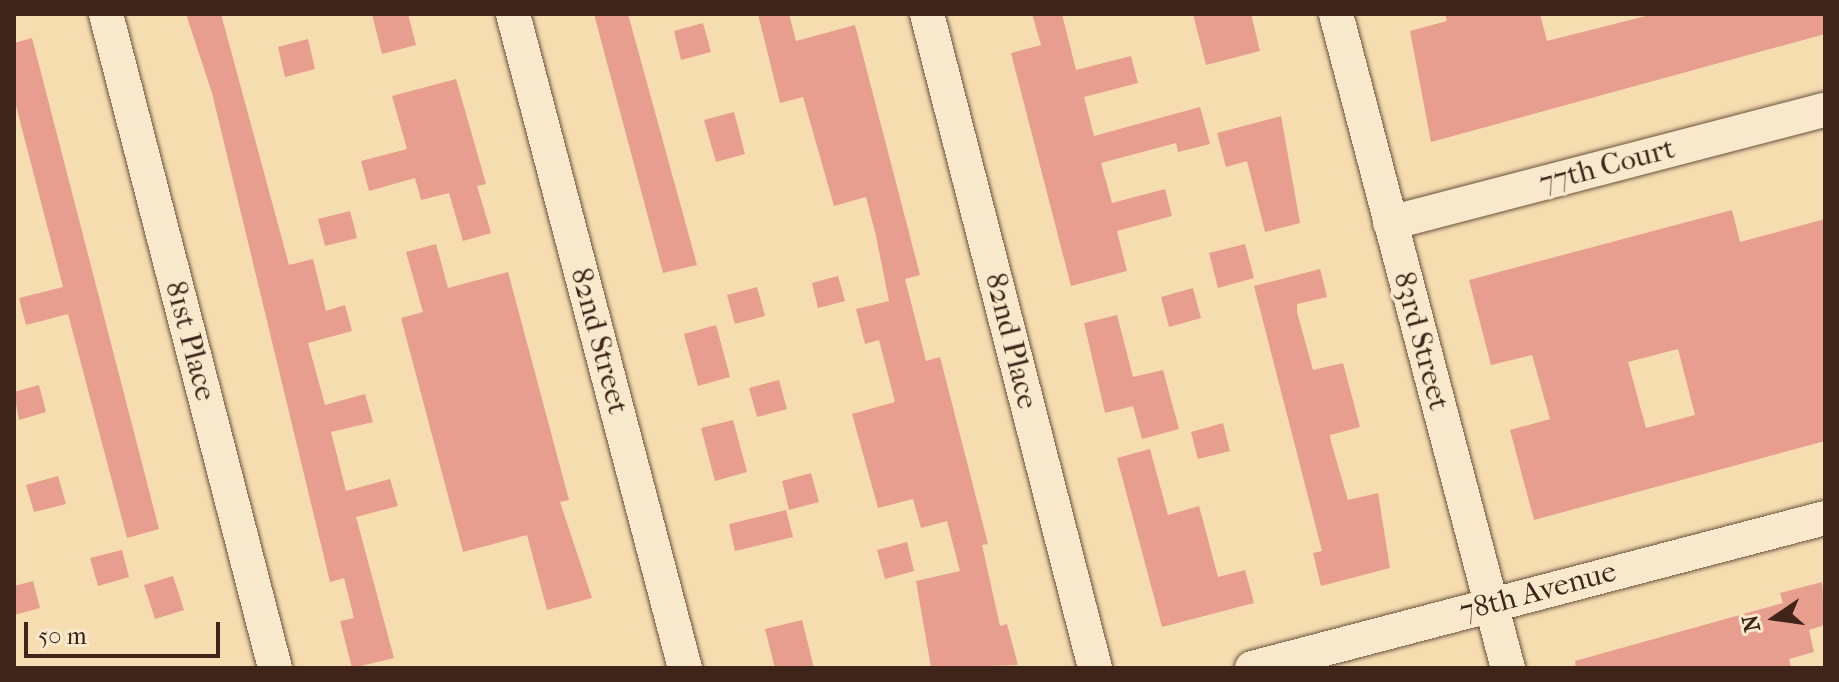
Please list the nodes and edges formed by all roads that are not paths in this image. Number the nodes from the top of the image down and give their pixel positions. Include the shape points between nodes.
1 (106, 14) edge
2 (513, 14) edge
3 (927, 14) edge
4 (1336, 14) edge
5 (1825, 110) edge
6 (1390, 223) junction
7 (1825, 518) edge
8 (1491, 604) junction
9 (275, 668) edge
10 (685, 668) edge
11 (1095, 668) edge
12 (1252, 668) edge
13 (1508, 668) edge

1 - 9 street, 81st Place
2 - 10 street, 82nd Street
3 - 11 street, 82nd Place
4 - 6 street, 83rd Street
5 - 6 street, 77th Court
6 - 8 street, 83rd Street
7 - 8 street, 78th Avenue
8 - 12 street, 78th Avenue
8 - 13 street, 83rd Street

